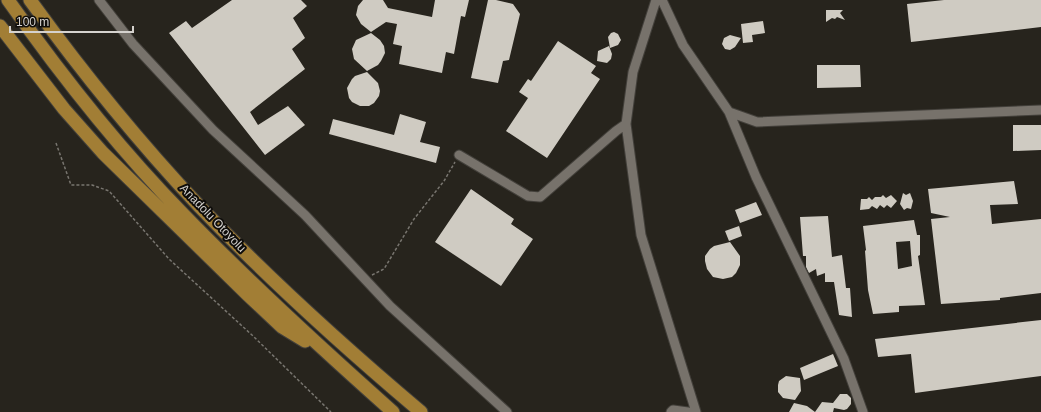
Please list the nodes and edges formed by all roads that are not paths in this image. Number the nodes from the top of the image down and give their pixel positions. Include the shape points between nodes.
1 (8, 0) edge
2 (30, 0) edge
3 (100, 0) edge
4 (656, 0) edge
5 (662, 0) edge
6 (0, 26) edge
7 (1041, 110) edge
8 (729, 112) junction
9 (626, 124) junction
10 (459, 155) road end
11 (328, 354) junction
12 (393, 412) edge
13 (421, 412) edge
14 (507, 412) edge
15 (672, 412) edge
16 (688, 412) edge
17 (696, 412) edge
18 (863, 412) edge

1 - 11 highway, Anadolu Otoyolu via 72,86 147,175 262,294
2 - 13 highway, Anadolu Otoyolu via 105,98 199,206 280,285
3 - 14 street via 132,44 213,130 305,215 390,306
4 - 9 street via 633,72
5 - 8 street via 683,45
6 - 11 highway via 64,109 103,153 282,327
7 - 8 street via 757,122
8 - 18 street via 756,177 844,359
9 - 10 street via 540,197 528,196
9 - 17 street via 641,235
11 - 12 highway, Anadolu Otoyolu
15 - 16 street

